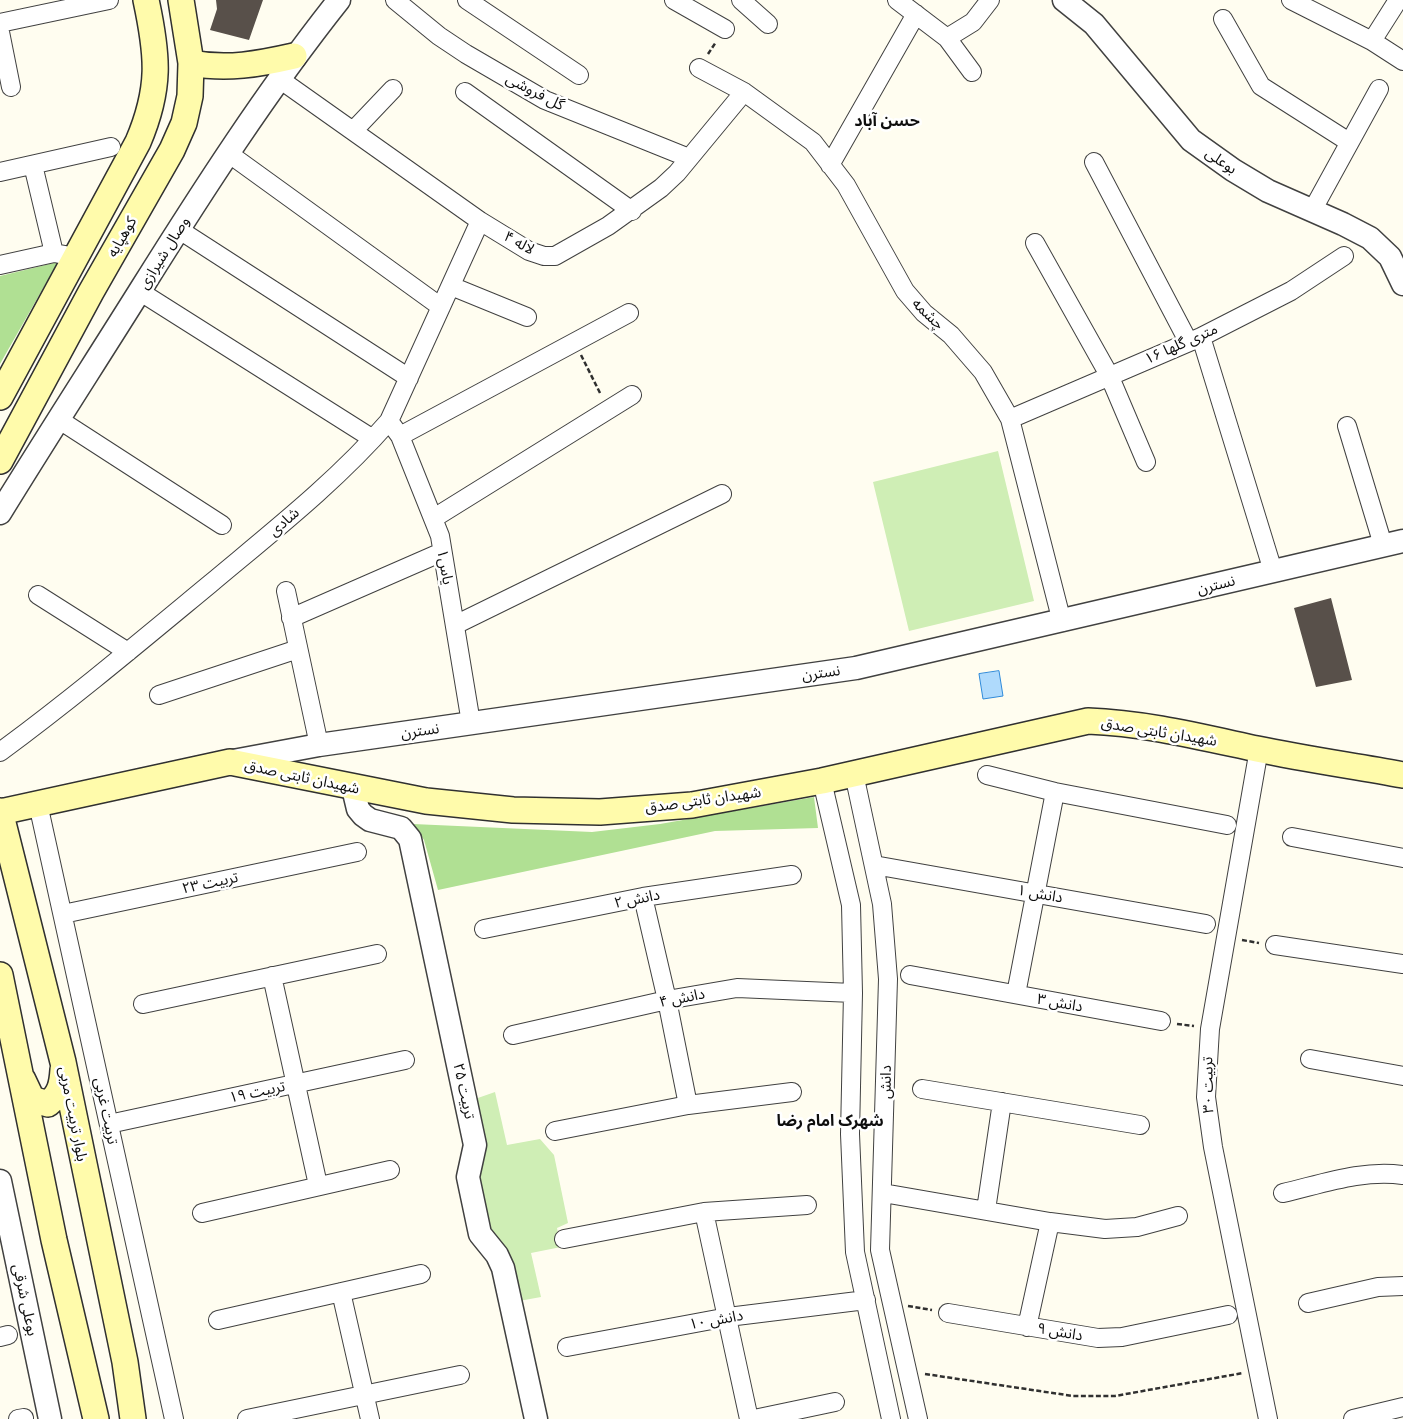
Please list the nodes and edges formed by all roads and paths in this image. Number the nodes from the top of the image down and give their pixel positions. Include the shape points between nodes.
1 (109, 0) edge
2 (146, 0) edge
3 (181, 0) edge
4 (339, 0) edge
5 (394, 0) edge
6 (467, 0) edge
7 (674, 0) edge
8 (742, 0) edge
9 (897, 0) edge
10 (990, 0) edge
11 (1064, 0) edge
12 (1293, 0) edge
13 (1398, 0) edge
14 (916, 14) junction
15 (1222, 19) dead end
16 (0, 23) edge
17 (768, 24) dead end
18 (725, 28) joint
19 (0, 32) edge
20 (947, 38) junction
21 (1372, 41) junction
22 (294, 56) junction
23 (1403, 61) edge
24 (191, 63) junction
25 (698, 68) joint
26 (972, 72) dead end
27 (579, 75) dead end
28 (278, 78) junction
29 (11, 87) dead end
30 (393, 89) dead end
31 (1379, 89) dead end
32 (465, 92) dead end
33 (744, 92) junction
34 (354, 130) junction
35 (1349, 142) junction
36 (111, 147) dead end
37 (228, 154) junction
38 (689, 158) junction
39 (1094, 162) dead end
40 (33, 165) junction
41 (830, 165) junction
42 (0, 172) edge
43 (632, 211) junction
44 (1312, 211) junction
45 (480, 221) junction
46 (178, 229) junction
47 (1035, 243) dead end
48 (65, 255) junction
49 (1344, 256) dead end
50 (1398, 261) edge
51 (0, 265) edge
52 (63, 283) junction
53 (1403, 284) edge
54 (451, 286) junction
55 (140, 291) junction
56 (91, 292) junction
57 (52, 304) junction
58 (441, 307) junction
59 (629, 313) dead end
60 (528, 317) dead end
61 (77, 319) junction
62 (1194, 339) junction
63 (575, 342) junction
64 (1109, 375) junction
65 (409, 378) junction
66 (632, 395) dead end
67 (0, 396) edge
68 (609, 410) junction
69 (58, 418) junction
70 (1010, 419) junction
71 (389, 421) junction
72 (1347, 426) dead end
73 (400, 436) junction
74 (373, 440) junction
75 (0, 461) edge
76 (1146, 462) dead end
77 (722, 494) dead end
78 (0, 513) edge
79 (434, 518) junction
80 (222, 525) dead end
81 (1393, 543) edge
82 (442, 552) junction
83 (1273, 571) junction
84 (286, 591) dead end
85 (38, 595) dead end
86 (291, 618) junction
87 (1062, 622) junction
88 (455, 625) junction
89 (298, 650) junction
90 (128, 652) junction
91 (159, 694) dead end
92 (471, 723) junction
93 (318, 745) junction
94 (1259, 749) junction
95 (0, 752) edge
96 (230, 762) junction
97 (854, 774) junction
98 (987, 775) dead end
99 (1403, 775) edge
100 (822, 781) junction
101 (353, 788) junction
102 (1055, 792) junction
103 (38, 804) junction
104 (0, 812) edge
105 (1227, 825) dead end
106 (1292, 837) dead end
107 (357, 852) dead end
108 (1403, 858) edge
109 (874, 865) junction
110 (792, 875) dead end
111 (1036, 894) junction
112 (642, 897) junction
113 (63, 914) junction
114 (1206, 924) dead end
115 (484, 929) dead end
116 (1226, 938) junction
117 (1275, 945) joint
118 (377, 954) dead end
119 (1403, 964) edge
120 (0, 975) edge
121 (910, 975) dead end
122 (272, 976) junction
123 (853, 992) junction
124 (1016, 994) junction
125 (667, 1000) junction
126 (143, 1004) dead end
127 (1161, 1021) joint
128 (1210, 1029) junction
129 (513, 1034) dead end
130 (1310, 1059) dead end
131 (405, 1060) dead end
132 (63, 1062) junction
133 (19, 1070) junction
134 (1403, 1076) edge
135 (296, 1084) junction
136 (922, 1090) dead end
137 (792, 1092) dead end
138 (1002, 1102) junction
139 (688, 1105) junction
140 (109, 1124) junction
141 (1140, 1125) dead end
142 (555, 1131) dead end
143 (390, 1170) dead end
144 (1403, 1175) edge
145 (0, 1181) edge
146 (318, 1185) junction
147 (883, 1193) junction
148 (1283, 1193) dead end
149 (807, 1205) dead end
150 (986, 1210) junction
151 (704, 1212) junction
152 (202, 1213) dead end
153 (1178, 1216) dead end
154 (1050, 1222) junction
155 (564, 1239) dead end
156 (7, 1246) edge
157 (880, 1250) junction
158 (856, 1252) junction
159 (421, 1274) dead end
160 (1403, 1286) edge
161 (341, 1292) junction
162 (866, 1300) junction
163 (1308, 1303) dead end
164 (892, 1304) junction
165 (948, 1312) joint
166 (1228, 1315) dead end
167 (728, 1317) junction
168 (218, 1320) dead end
169 (1028, 1326) junction
170 (567, 1347) dead end
171 (907, 1370) junction
172 (1259, 1370) junction
173 (460, 1375) dead end
174 (365, 1395) junction
175 (835, 1402) dead end
176 (1396, 1412) edge
177 (50, 1419) edge
178 (96, 1419) edge
179 (134, 1419) edge
180 (174, 1419) edge
181 (247, 1419) edge
182 (370, 1419) edge
183 (536, 1419) edge
184 (750, 1419) edge
185 (754, 1419) edge
186 (891, 1419) edge
187 (918, 1419) edge
188 (1268, 1419) edge
189 (1353, 1419) edge

1 - 16 street
2 - 48 main road, کوهپایه via 155,57 155,90 149,116 138,142
3 - 24 main road, کوهپایه
4 - 22 street, وصال شیرازی
5 - 38 street, گل فروشی via 466,54 545,100
6 - 27 street
7 - 18 street
8 - 17 street
9 - 14 street
10 - 20 street via 973,22
11 - 44 street, بوعلی via 1094,24 1191,140 1261,187
12 - 21 street
13 - 21 street
14 - 20 street
14 - 41 street
15 - 35 street via 1261,86
18 - 25 path
19 - 29 street
20 - 26 street
21 - 23 street
22 - 24 main road via 229,67
22 - 28 street, وصال شیرازی
24 - 56 main road, کوهپایه via 190,96 184,123 172,150
25 - 33 street, چشمه
28 - 34 street, لاله ۴
28 - 37 street, وصال شیرازی
30 - 34 street
31 - 35 street
32 - 43 street
33 - 38 street, لاله ۴
33 - 41 street, چشمه via 813,142
34 - 45 street, لاله ۴
35 - 44 street
36 - 40 street
37 - 46 street, وصال شیرازی
37 - 58 street
38 - 43 street, لاله ۴ via 661,188
39 - 62 street
40 - 42 street
40 - 48 street
41 - 70 street, چشمه via 846,185 905,291 924,313 951,335 983,372
43 - 45 street, لاله ۴ via 555,256 530,251
44 - 50 street, بوعلی via 1370,238
45 - 54 street, شادی
46 - 55 street, وصال شیرازی
46 - 65 street
47 - 64 street
48 - 51 street
48 - 52 main road, کوهپایه
49 - 62 street, ۱۶ متری گلها via 1291,291
50 - 53 street, بوعلی
52 - 56 main road via 72,294 81,296
52 - 57 main road, کوهپایه
54 - 58 street, شادی
54 - 60 street
55 - 69 street, وصال شیرازی
55 - 74 street
56 - 61 main road, کوهپایه
57 - 61 main road via 67,303 74,309
57 - 67 main road, کوهپایه
58 - 65 street, شادی
59 - 63 street
61 - 75 main road, کوهپایه
62 - 64 street, ۱۶ متری گلها
62 - 83 street
63 - 68 path
63 - 73 street
64 - 70 street, ۱۶ متری گلها
64 - 76 street
65 - 71 street, شادی
66 - 68 street
68 - 79 street
69 - 78 street, وصال شیرازی
69 - 80 street
70 - 87 street, چشمه
71 - 73 street, یاس۱
71 - 74 street, شادی
72 - 81 street
73 - 79 street, یاس۱
74 - 90 street, شادی via 290,517
77 - 88 street
79 - 82 street, یاس۱
81 - 83 street, نسترن
82 - 86 street
82 - 88 street, یاس۱
83 - 87 street, نسترن
84 - 86 street
85 - 90 street
86 - 89 street
87 - 92 street, نسترن via 856,668
88 - 92 street, یاس۱
89 - 91 street
89 - 93 street
90 - 95 street, شادی
92 - 93 street, نسترن
93 - 96 street, نسترن
94 - 97 main road, شهیدان ثابتی صدق via 1118,722 1088,721
94 - 99 main road, شهیدان ثابتی صدق
94 - 116 street, تربیت ۳۰
96 - 101 main road, شهیدان ثابتی صدق
96 - 103 main road, شهیدان ثابتی صدق
97 - 100 main road, شهیدان ثابتی صدق
97 - 109 street, دانش
98 - 102 street
100 - 101 main road, شهیدان ثابتی صدق via 692,804 600,812 513,810 426,801
100 - 123 street via 851,905
101 - 183 street, تربیت ۲۵ via 358,809 363,815 401,828 410,839 475,1145 468,1177 480,1234 503,1268
102 - 105 street
102 - 111 street
103 - 104 main road, شهیدان ثابتی صدق
103 - 113 street, تربیت غربی
104 - 132 main road, بلوار تربیت مربی
106 - 108 street
107 - 113 street, تربیت ۲۳
109 - 111 street, دانش ۱
109 - 147 street, دانش via 882,904 888,979
110 - 112 street, دانش ۲
111 - 114 street, دانش ۱
111 - 124 street
112 - 115 street, دانش ۲
112 - 125 street
113 - 140 street, تربیت غربی
116 - 117 path
116 - 128 street, تربیت ۳۰
117 - 119 street
118 - 122 street
120 - 133 main road
121 - 124 street, دانش ۳
122 - 126 street
122 - 135 street
123 - 125 street, دانش ۴ via 737,988
123 - 158 street via 850,1134
124 - 127 street, دانش ۳
125 - 129 street, دانش ۴
125 - 139 street
127 - 128 path
128 - 172 street, تربیت ۳۰ via 1206,1098 1212,1147
130 - 134 street
131 - 135 street, تربیت ۱۹
132 - 133 main road via 60,1090 48,1104 32,1099
132 - 179 main road, بلوار تربیت مربی
133 - 178 main road
135 - 140 street, تربیت ۱۹
135 - 146 street
136 - 138 street
137 - 139 street
138 - 141 street
138 - 150 street
139 - 142 street
140 - 180 street, تربیت غربی
143 - 146 street
144 - 148 street via 1372,1173
145 - 156 street, بوعلی شرقی
146 - 152 street
147 - 150 street
147 - 157 street, دانش
149 - 151 street
150 - 154 street
151 - 155 street
151 - 167 street
153 - 154 street via 1137,1227 1105,1229
154 - 169 street
156 - 177 street, بوعلی شرقی
157 - 158 street
157 - 164 street, دانش
158 - 162 street
159 - 161 street
160 - 163 street via 1378,1287
161 - 168 street
161 - 174 street
162 - 167 street, دانش ۱۰
162 - 186 street
164 - 165 path
164 - 171 street, دانش
165 - 169 street, دانش ۹
166 - 169 street, دانش ۹ via 1098,1338
167 - 170 street, دانش ۱۰
167 - 184 street
171 - 172 path via 951,1380 1073,1396 1116,1396
171 - 187 street, دانش
172 - 188 street, تربیت ۳۰
173 - 174 street
174 - 181 street
174 - 182 street
175 - 185 street
176 - 189 street

